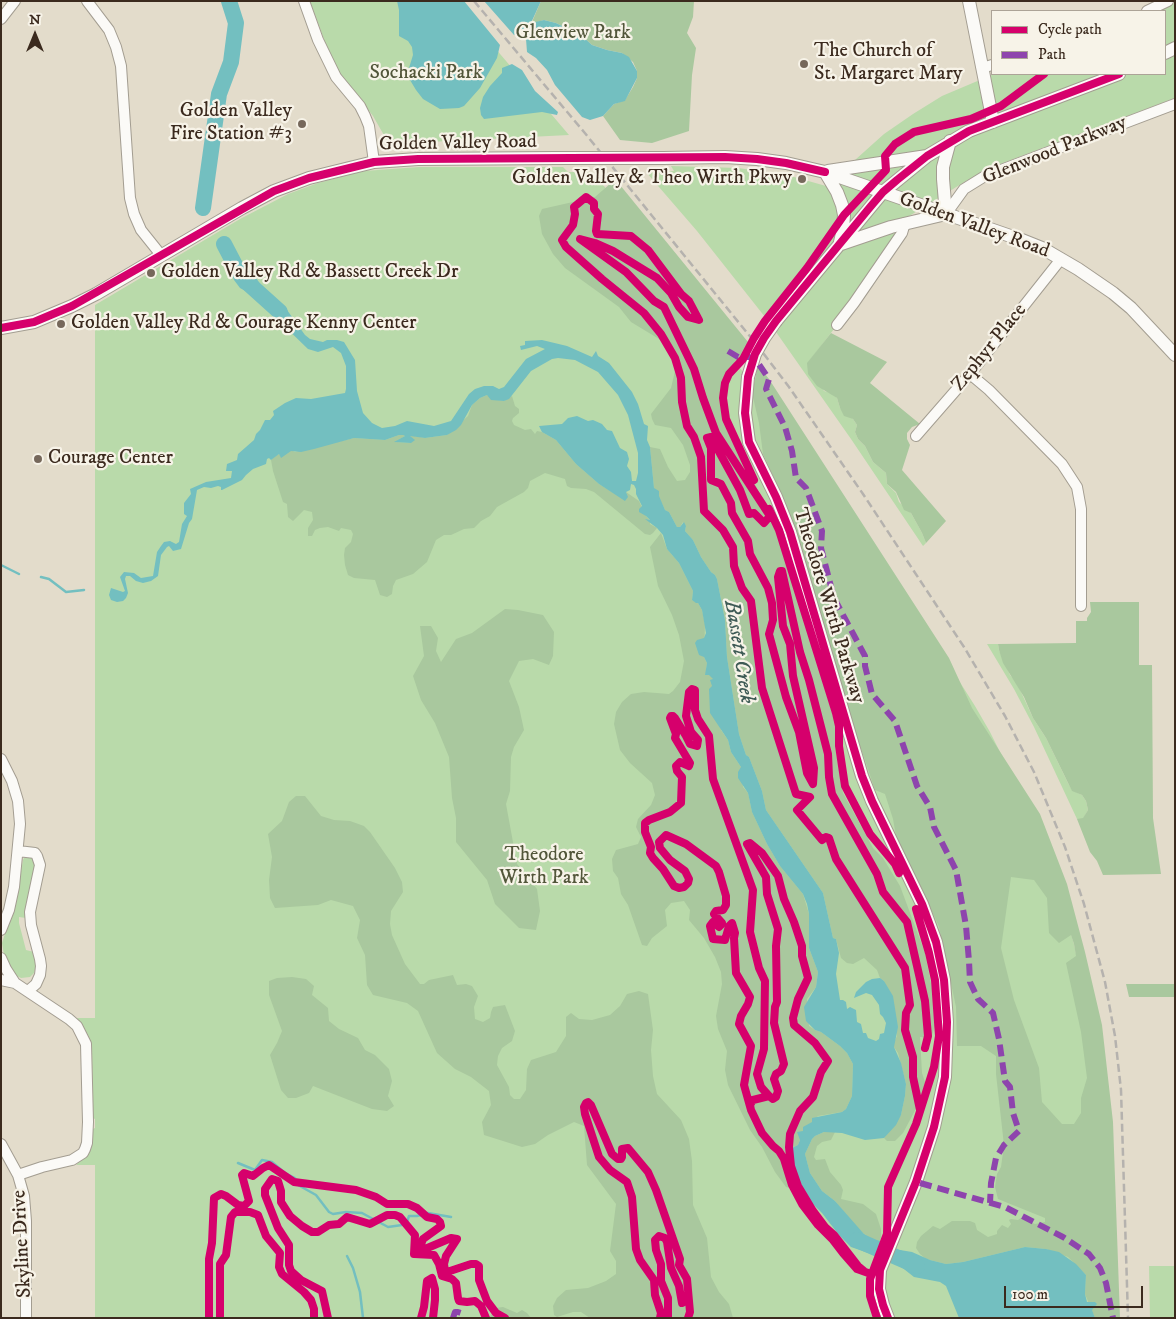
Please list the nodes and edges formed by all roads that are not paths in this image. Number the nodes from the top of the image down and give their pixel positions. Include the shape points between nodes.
1 (15, 1) edge
2 (87, 1) edge
3 (304, 1) edge
4 (970, 1) edge
5 (1168, 1) edge
6 (1149, 10) edge
7 (1, 19) edge
8 (987, 67) edge
9 (1116, 75) edge
10 (1175, 104) edge
11 (993, 122) junction
12 (950, 142) junction
13 (927, 156) junction
14 (374, 162) junction
15 (825, 172) junction
16 (883, 192) junction
17 (946, 214) junction
18 (905, 223) junction
19 (840, 245) junction
20 (161, 255) junction
21 (1062, 259) junction
22 (837, 325) dead end
23 (1, 328) edge
24 (1175, 354) edge
25 (970, 374) junction
26 (916, 436) dead end
27 (1081, 606) dead end
28 (1, 759) edge
29 (18, 851) junction
30 (1, 930) edge
31 (1, 958) edge
32 (1, 980) edge
33 (15, 983) junction
34 (28, 992) junction
35 (1, 1144) edge
36 (18, 1175) junction
37 (26, 1318) edge
38 (888, 1318) edge

1 - 7 street
2 - 20 street via 109,30 116,48 121,66 130,198 141,230
3 - 14 street via 336,78 366,116
4 - 8 street
5 - 6 street
8 - 11 street
9 - 11 street, Theodore Wirth Parkway
10 - 17 street, Glenwood Parkway via 985,176 964,189
11 - 12 street, Theodore Wirth Parkway
12 - 13 street, Theodore Wirth Parkway
12 - 17 street via 943,173
13 - 15 street
13 - 16 street, Theodore Wirth Parkway
14 - 15 street, Golden Valley Road, bridge via 725,157 786,163
14 - 20 street, Golden Valley Road via 346,167 274,191
15 - 16 street, Golden Valley Road
15 - 19 street via 842,205
16 - 17 street, Golden Valley Road
16 - 19 street, Theodore Wirth Parkway
17 - 18 street
17 - 21 street, Golden Valley Road via 1022,240
18 - 19 street
18 - 22 street via 902,233
19 - 38 street, Theodore Wirth Parkway, bridge via 764,338 748,377 745,413 749,442 790,532 862,776 922,904 936,942 944,980 945,1077 916,1182 883,1261 879,1289
20 - 23 street, Golden Valley Road via 72,306 34,322
21 - 24 street, Golden Valley Road via 1131,308
21 - 25 street, Zephyr Place
25 - 26 street, Zephyr Place
25 - 27 street via 1062,464 1076,487 1081,509
28 - 29 street via 18,801
29 - 30 street via 9,910
29 - 34 street via 34,853 40,865 30,912 41,966 36,984
31 - 33 street
32 - 33 street
33 - 34 street
34 - 36 street via 77,1026 86,1044 87,1143 83,1153 72,1160
35 - 36 street, Skyline Drive
36 - 37 street, Skyline Drive via 25,1207

